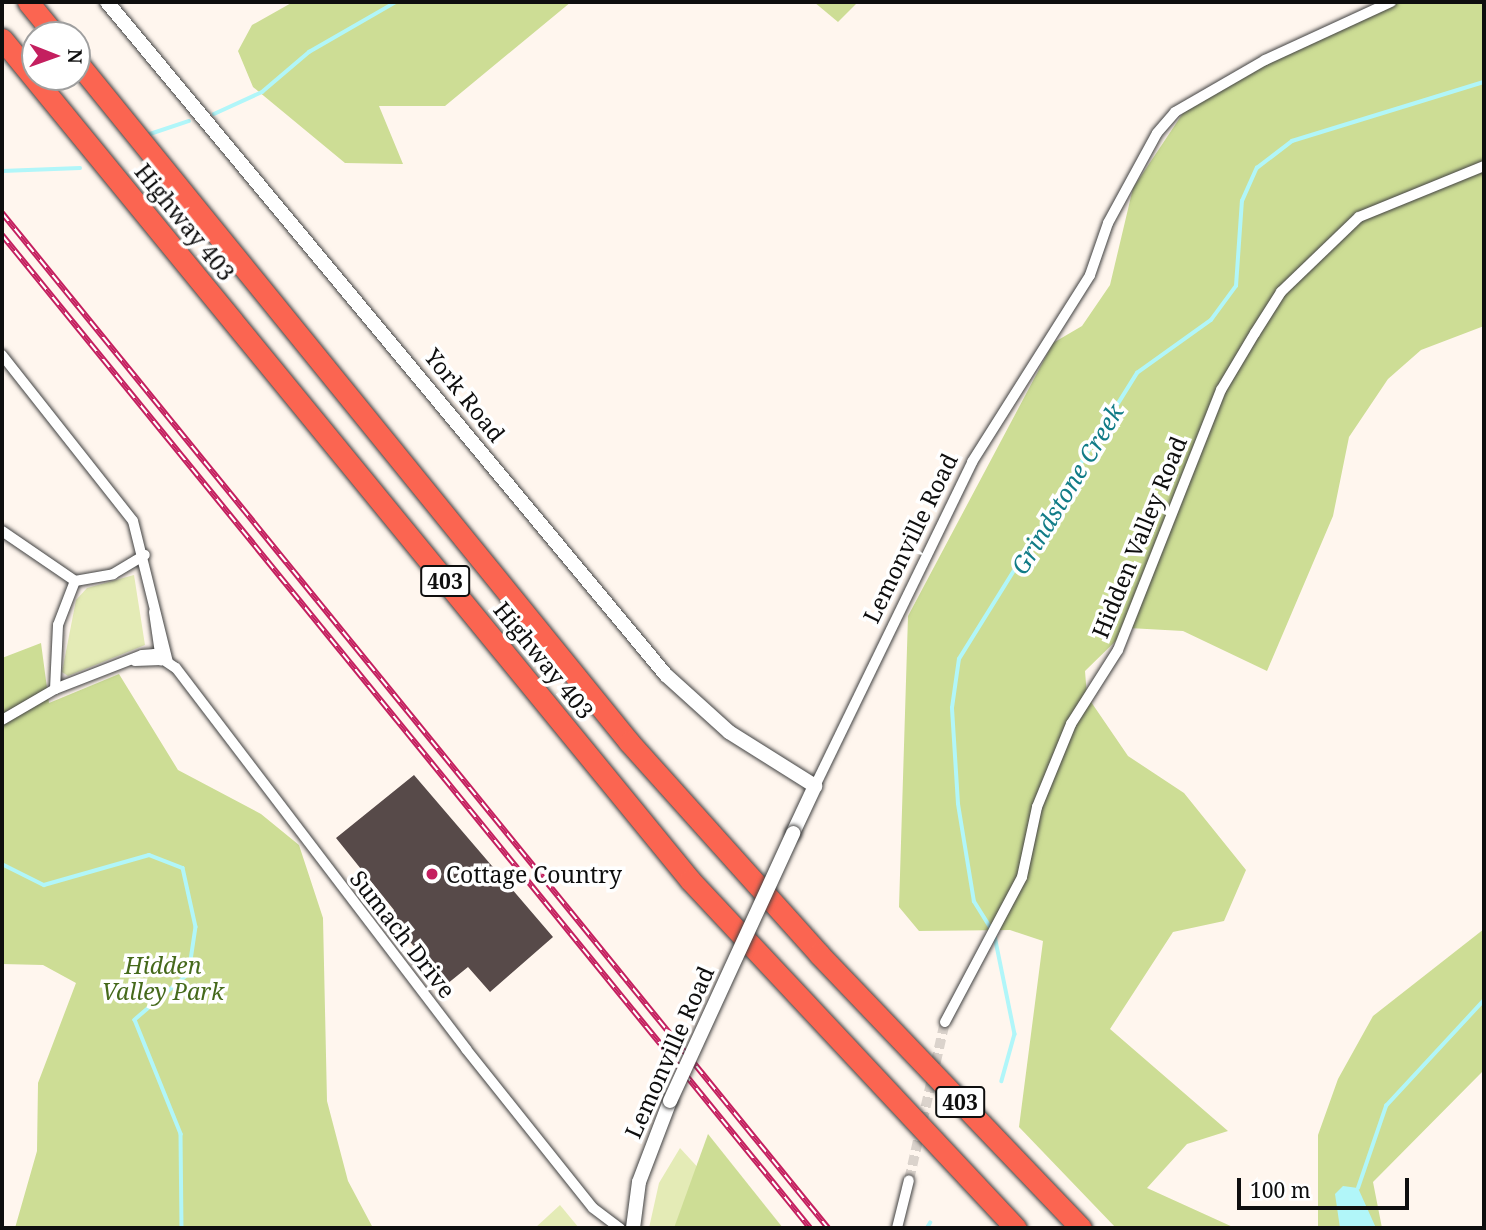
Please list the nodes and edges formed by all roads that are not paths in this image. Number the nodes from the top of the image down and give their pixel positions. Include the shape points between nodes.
1 (28, 2) edge
2 (107, 2) edge
3 (1391, 2) edge
4 (44, 21) edge
5 (2, 40) edge
6 (91, 79) edge
7 (1484, 166) edge
8 (2, 355) edge
9 (2, 531) edge
10 (145, 555) junction
11 (75, 581) junction
12 (165, 661) junction
13 (55, 689) junction
14 (2, 720) edge
15 (815, 786) junction
16 (945, 1023) tunnel mouth
17 (909, 1180) tunnel mouth
18 (620, 1228) edge
19 (633, 1228) edge
20 (897, 1228) edge
21 (1016, 1228) edge
22 (1081, 1228) edge

1 - 4 highway
2 - 15 street, York Road via 666,675 729,732
3 - 15 street, Lemonville Road via 1265,60 1175,112 1157,133 1108,223 1090,275 972,462
5 - 21 highway, Highway 403 / 403 via 690,880
6 - 22 highway, Highway 403 / 403 via 629,742 819,954
7 - 16 street, Hidden Valley Road via 1359,217 1281,292 1255,333 1221,390 1118,650 1072,724 1037,807 1022,877
8 - 10 street via 111,489 133,521
9 - 11 street
10 - 11 street via 113,574
10 - 12 street
11 - 13 street via 53,654
12 - 13 street via 142,654 135,661
12 - 18 street, Sumach Drive via 552,1159 593,1208
13 - 14 street
15 - 19 street, Lemonville Road, bridge via 670,1101 643,1171
17 - 20 street

